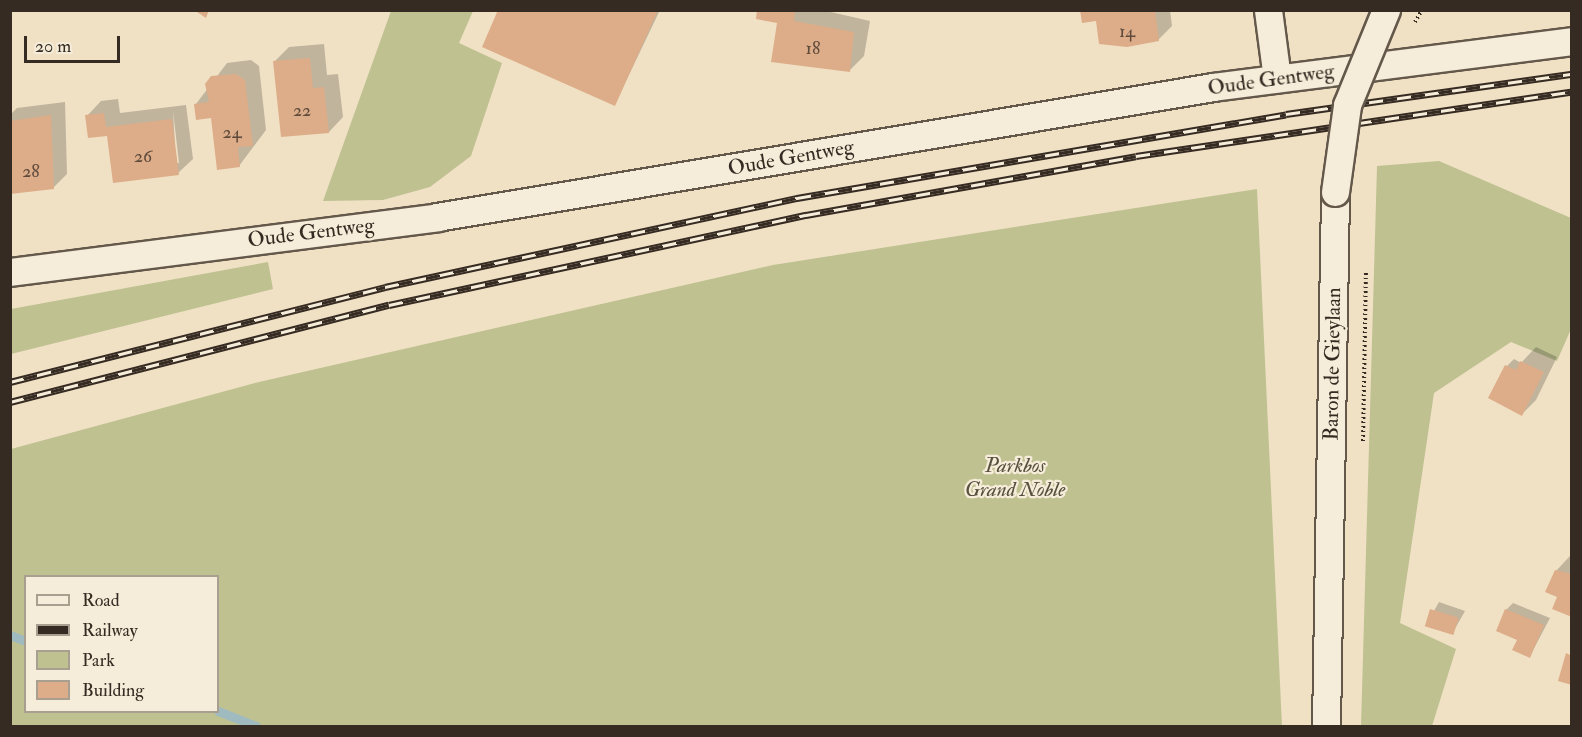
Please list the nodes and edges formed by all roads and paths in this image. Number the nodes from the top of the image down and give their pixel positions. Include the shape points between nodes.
1 (1268, 10) edge
2 (1386, 10) edge
3 (1422, 10) edge
4 (1413, 27) dead end
5 (1572, 41) edge
6 (1277, 78) junction
7 (10, 272) edge
8 (1326, 726) edge

1 - 6 street
2 - 8 street, Baron de Gieylaan, bridge via 1347,105 1335,192
3 - 4 path, bridge
5 - 6 street, Oude Gentweg
6 - 7 street, Oude Gentweg via 437,217

